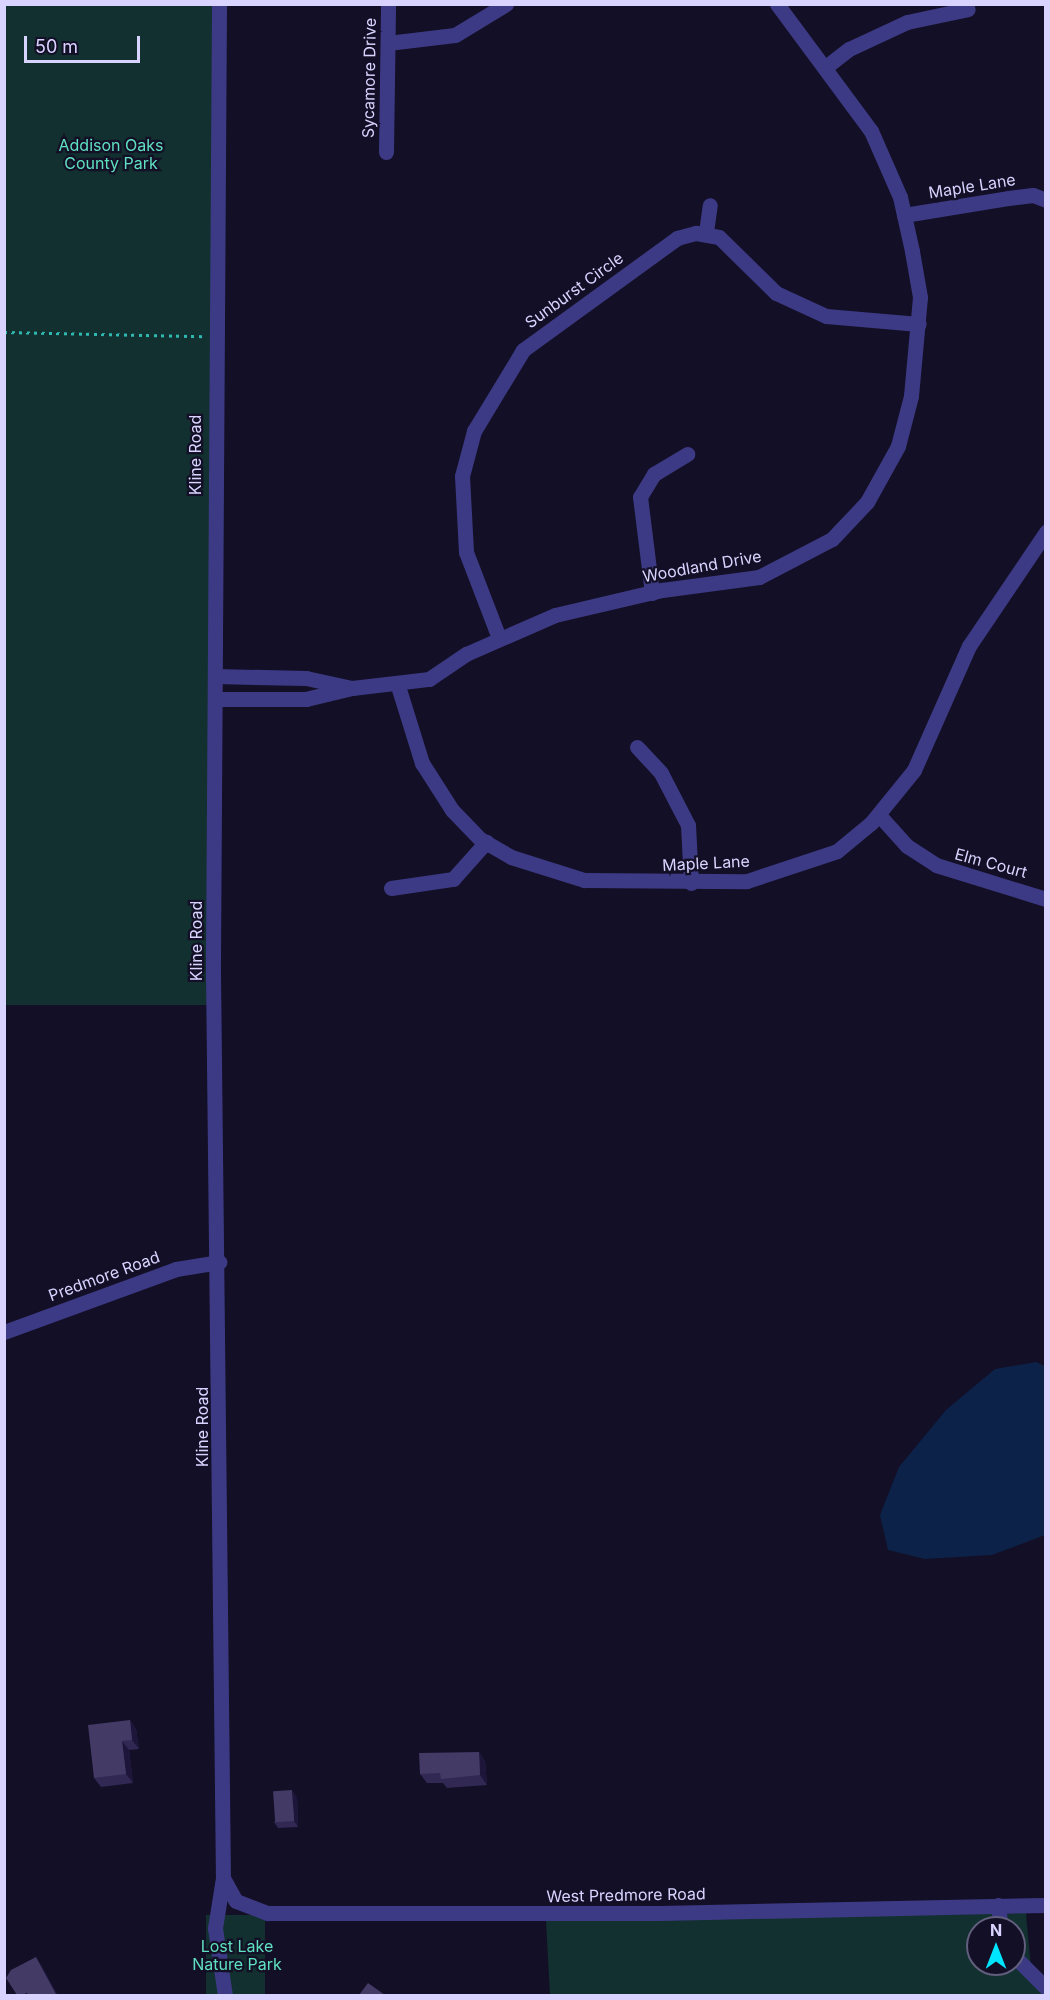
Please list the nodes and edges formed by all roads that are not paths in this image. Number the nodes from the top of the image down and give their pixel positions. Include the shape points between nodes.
1 (219, 4) edge
2 (388, 4) edge
3 (506, 4) edge
4 (777, 4) edge
5 (968, 9) dead end
6 (388, 43) junction
7 (827, 66) junction
8 (386, 152) dead end
9 (1046, 200) edge
10 (710, 205) dead end
11 (904, 215) junction
12 (706, 232) junction
13 (919, 324) junction
14 (687, 454) dead end
15 (1046, 532) edge
16 (652, 593) junction
17 (499, 638) junction
18 (215, 676) junction
19 (398, 686) junction
20 (352, 688) junction
21 (215, 699) junction
22 (637, 747) dead end
23 (879, 814) junction
24 (486, 842) junction
25 (691, 884) junction
26 (391, 888) dead end
27 (1044, 896) edge
28 (219, 1262) junction
29 (4, 1332) edge
30 (223, 1878) junction
31 (998, 1905) junction
32 (1046, 1905) edge
33 (999, 1916) edge
34 (1026, 1968) edge
35 (1046, 1988) edge
36 (225, 1995) edge

1 - 18 street, Kline Road via 214,335
2 - 6 street, Sycamore Drive
3 - 6 street via 455,35
4 - 7 street, Woodland Drive
5 - 7 street via 907,22 849,49
6 - 8 street, Sycamore Drive
7 - 11 street, Woodland Drive via 871,131
9 - 11 street, Maple Lane via 1033,195
10 - 12 street
11 - 13 street, Woodland Drive via 920,297
12 - 13 street via 719,237 776,294 801,305 847,321
12 - 17 street, Sunburst Circle via 677,238 523,350 474,431 462,476 466,552
13 - 16 street, Woodland Drive via 911,396 898,446 867,502 832,539 759,578
14 - 16 street via 654,474 640,497
15 - 23 street, Maple Lane via 987,615 950,682 914,770
16 - 17 street, Woodland Drive via 555,615
17 - 19 street, Woodland Drive via 429,679
18 - 20 street, Woodland Drive via 306,678
18 - 21 street, Kline Road
19 - 20 street, Woodland Drive
19 - 24 street, Maple Lane via 422,763 452,810
20 - 21 street, Woodland Drive via 306,699
21 - 28 street, Kline Road
22 - 25 street via 661,773 688,825
23 - 25 street, Maple Lane via 837,851 800,867 747,881
23 - 27 street, Elm Court via 907,846 936,865
24 - 25 street, Maple Lane via 511,857 584,880
24 - 26 street via 453,879
28 - 29 street, Predmore Road via 176,1269
28 - 30 street, Kline Road
30 - 31 street, West Predmore Road via 236,1900 268,1913 660,1913
30 - 36 street, Kline Road via 215,1928
31 - 32 street, West Predmore Road
31 - 33 street
34 - 35 street

